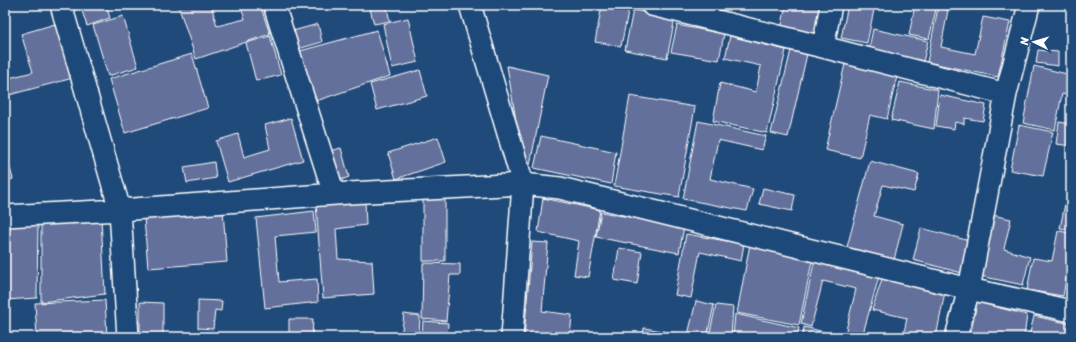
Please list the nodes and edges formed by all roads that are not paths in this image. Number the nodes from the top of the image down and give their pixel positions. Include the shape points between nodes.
1 (61, 5) edge
2 (274, 5) edge
3 (470, 5) edge
4 (652, 5) edge
5 (831, 5) edge
6 (1029, 5) edge
7 (823, 47) junction
8 (1006, 94) junction
9 (523, 184) junction
10 (334, 194) junction
11 (120, 210) junction
12 (5, 216) edge
13 (969, 289) junction
14 (1071, 311) edge
15 (128, 337) edge
16 (512, 337) edge
17 (956, 337) edge

1 - 11 street
2 - 10 street
3 - 9 street
4 - 7 street
5 - 7 street
6 - 8 street
7 - 8 street
8 - 13 street
9 - 10 street
9 - 13 street via 560,188
9 - 16 street
10 - 11 street
11 - 12 street
11 - 15 street
13 - 14 street
13 - 17 street

